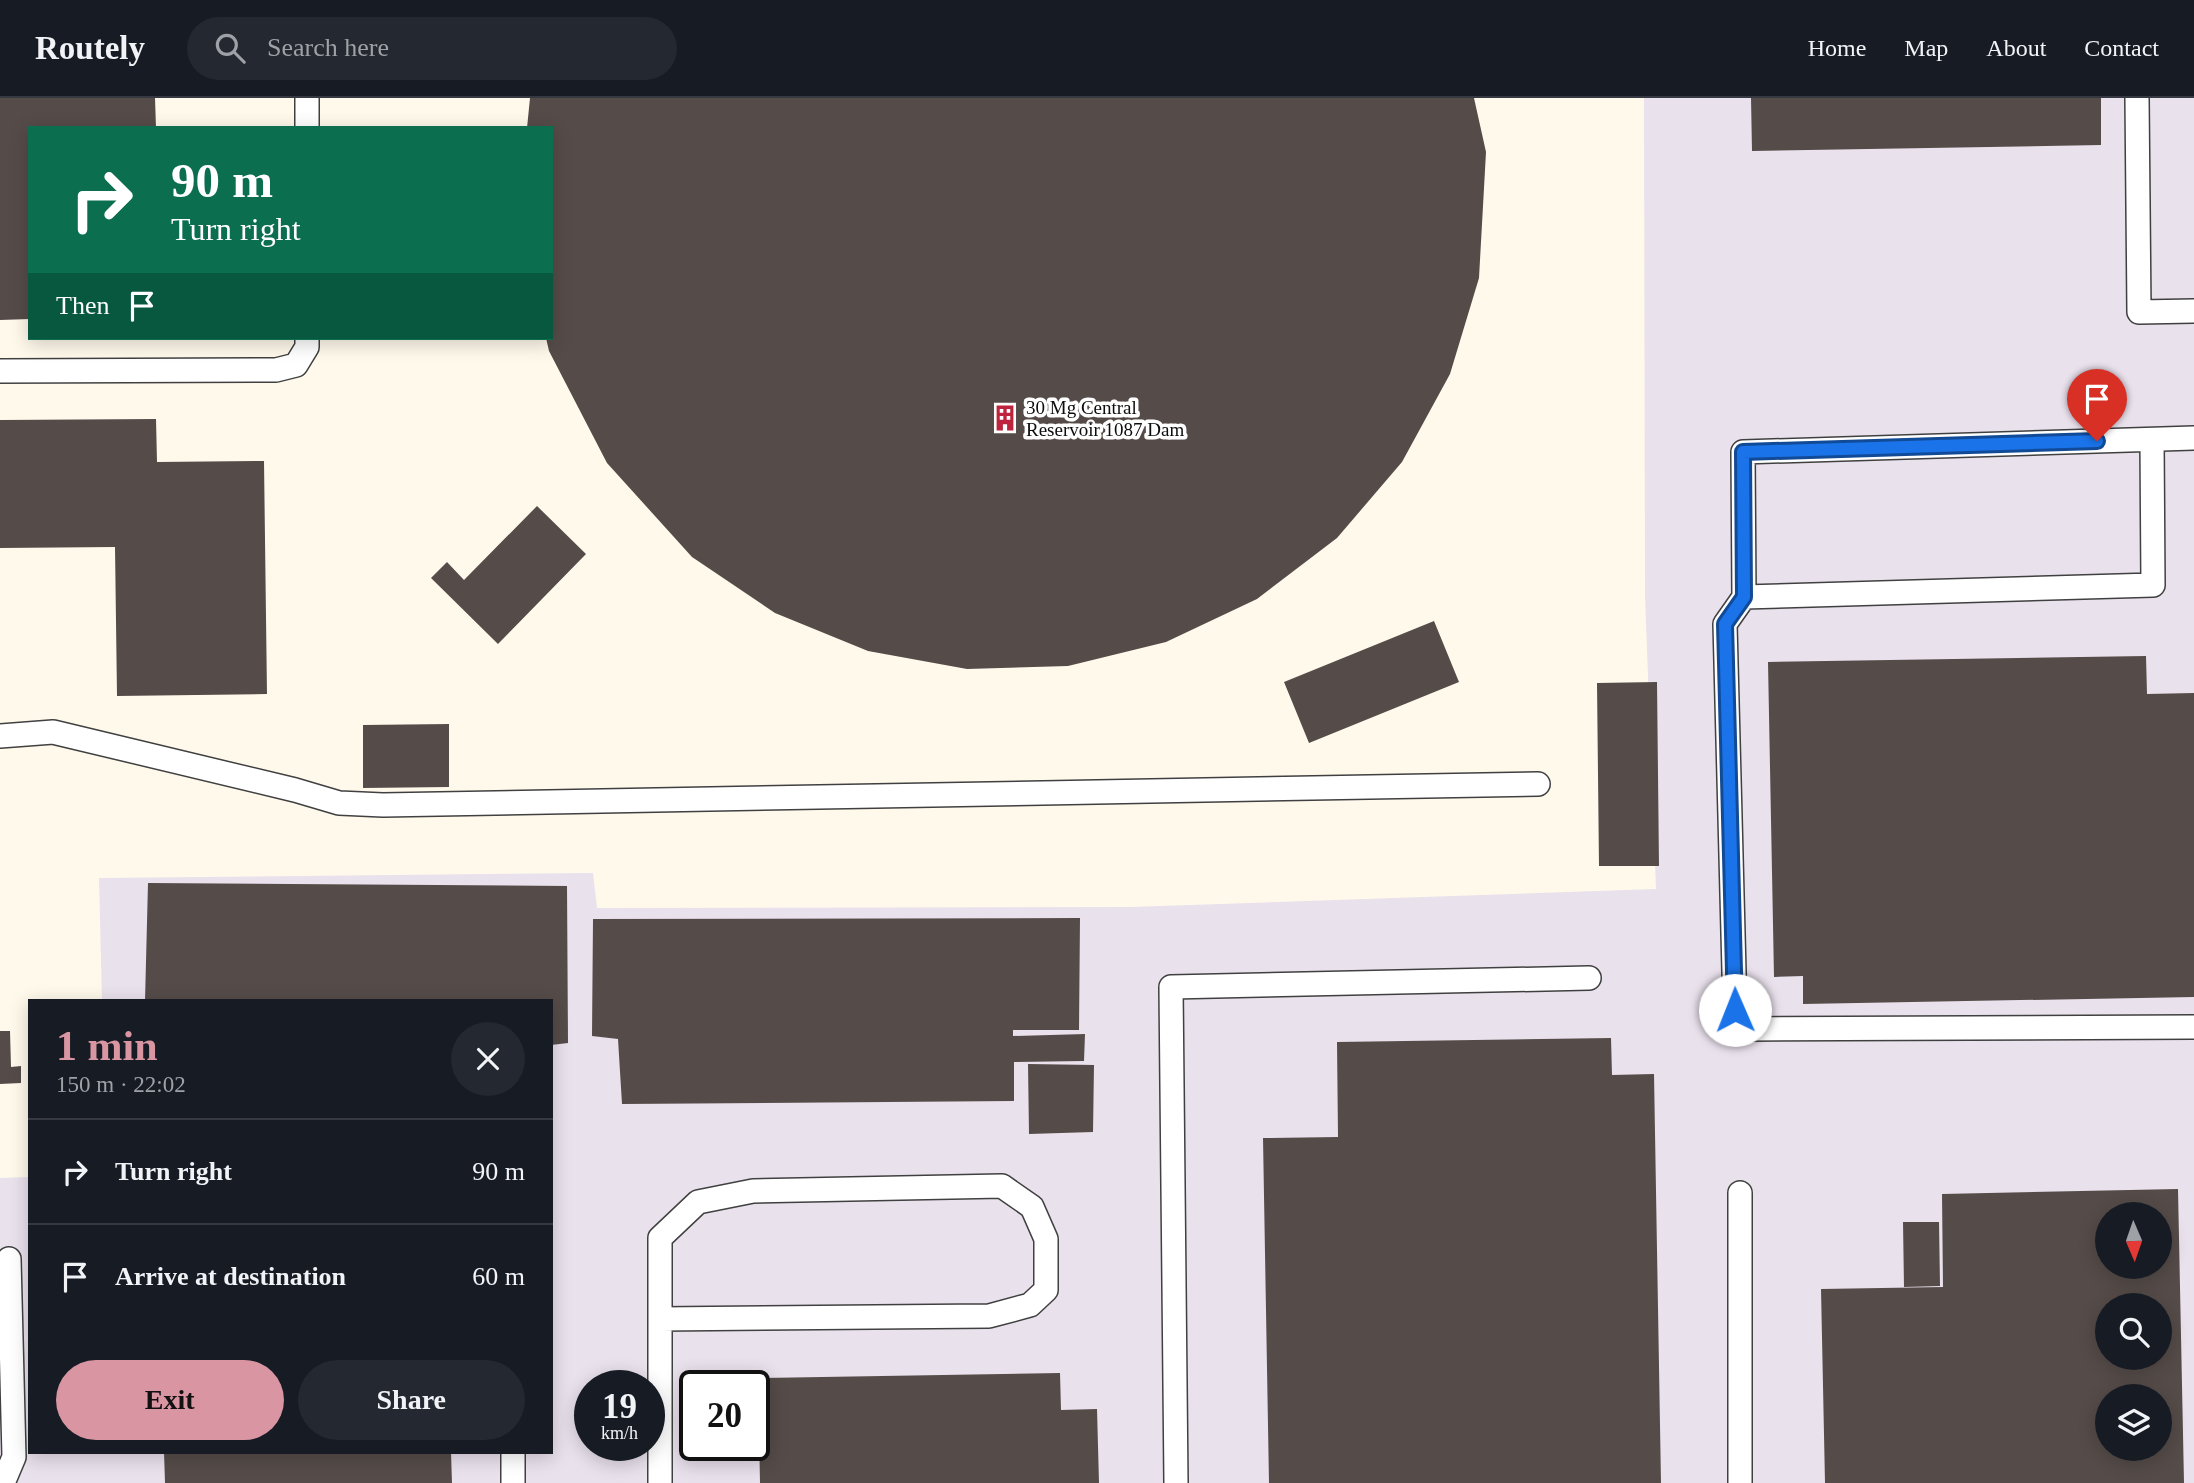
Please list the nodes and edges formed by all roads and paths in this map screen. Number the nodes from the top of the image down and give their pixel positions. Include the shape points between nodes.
1 (307, 98) edge
2 (2137, 98) edge
3 (307, 126) edge
4 (2194, 311) edge
5 (307, 340) edge
6 (0, 371) edge
7 (2194, 438) edge
8 (2152, 440) junction
9 (1744, 597) junction
10 (0, 736) edge
11 (1538, 784) dead end
12 (1589, 978) dead end
13 (2194, 1027) edge
14 (1741, 1193) dead end
15 (13, 1258) edge
16 (660, 1319) junction
17 (513, 1454) edge
18 (3, 1483) edge
19 (513, 1483) edge
20 (660, 1483) edge
21 (1176, 1483) edge
22 (1740, 1483) edge

1 - 3 lane
2 - 4 lane via 2139,312
5 - 6 lane via 296,365 276,370
7 - 8 lane
8 - 9 lane via 1743,452
8 - 9 lane via 2153,585
9 - 13 lane via 1725,624 1735,1010 1750,1029
10 - 11 lane via 53,732 339,803 372,805
12 - 21 lane via 1171,987
14 - 22 lane
15 - 18 lane via 14,1457
16 - 16 lane via 660,1238 698,1202 753,1191 1002,1186 1032,1207 1046,1239 1046,1290 1030,1305 989,1316
16 - 20 lane
17 - 19 lane

